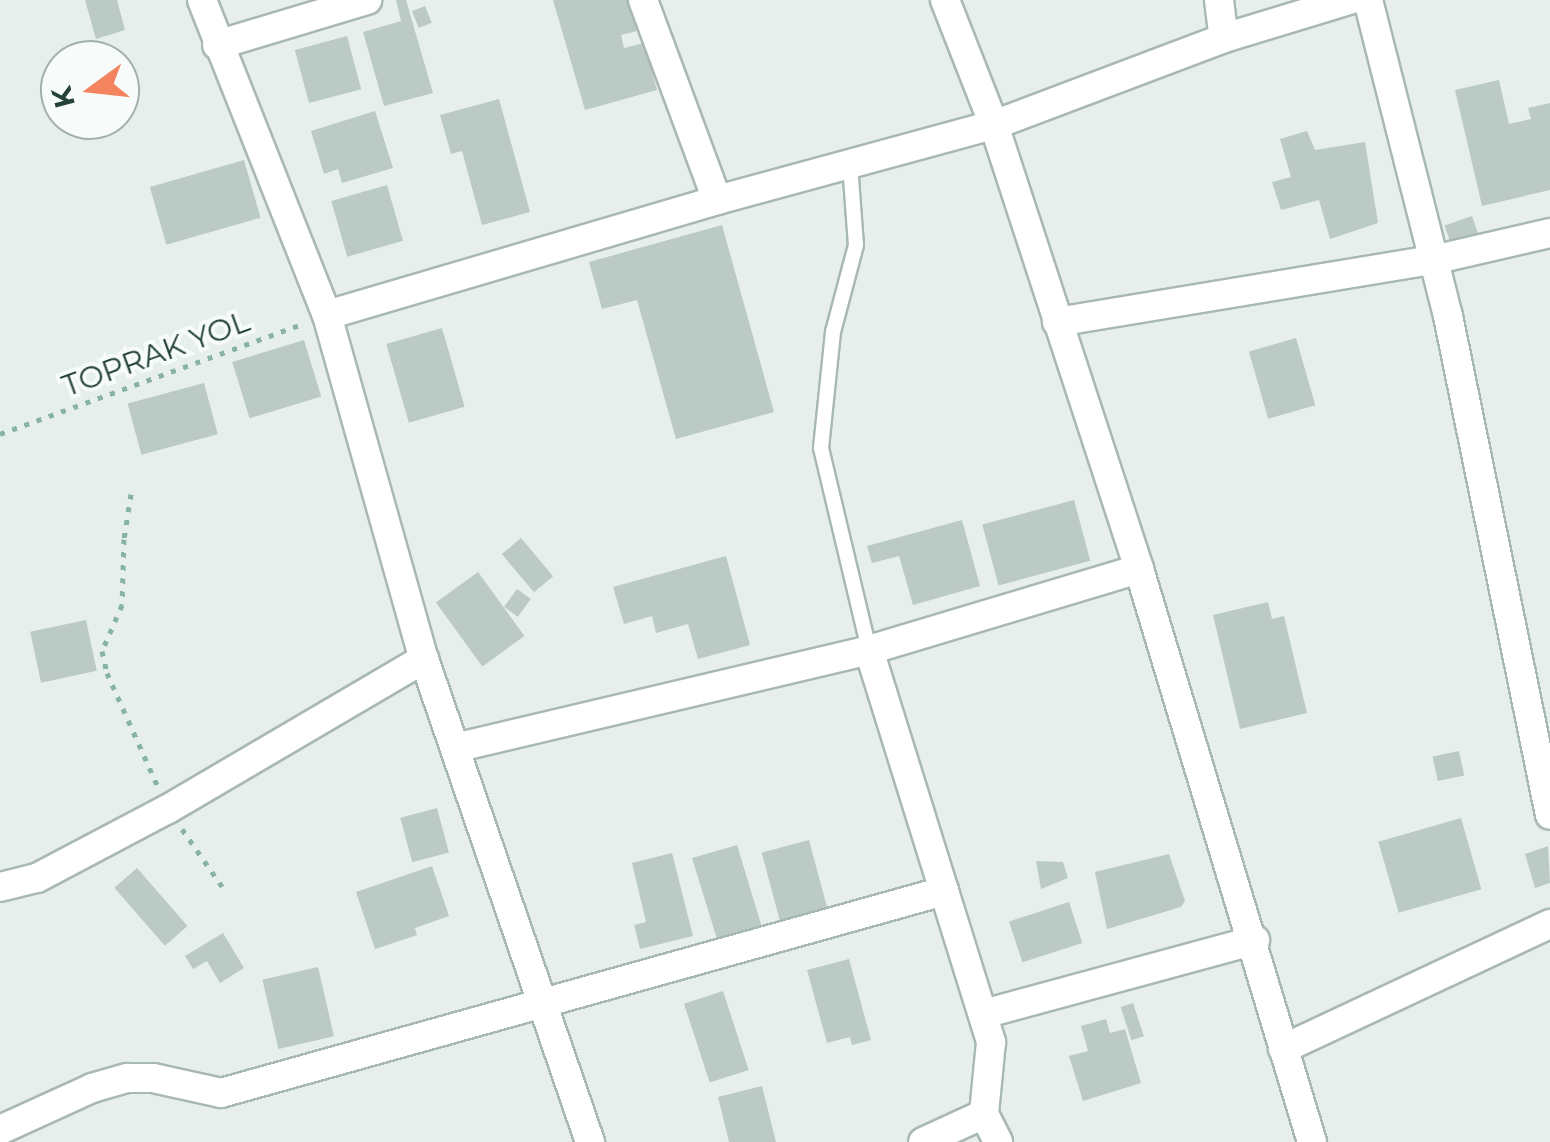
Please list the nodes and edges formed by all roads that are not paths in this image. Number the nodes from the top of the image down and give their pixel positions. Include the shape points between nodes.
1 (202, 0) edge
2 (368, 0) edge
3 (643, 0) edge
4 (945, 0) edge
5 (1220, 0) edge
6 (1350, 0) edge
7 (1368, 0) edge
8 (1224, 38) junction
9 (217, 46) junction
10 (994, 125) junction
11 (850, 164) junction
12 (717, 200) junction
13 (1550, 233) edge
14 (1433, 260) junction
15 (327, 315) junction
16 (1057, 322) junction
17 (1140, 569) junction
18 (869, 650) junction
19 (424, 659) junction
20 (456, 748) junction
21 (1550, 815) edge
22 (0, 887) edge
23 (944, 891) junction
24 (1550, 924) edge
25 (1255, 940) junction
26 (542, 1001) junction
27 (983, 1014) junction
28 (1283, 1049) junction
29 (984, 1114) junction
30 (0, 1130) edge
31 (590, 1142) edge
32 (923, 1142) edge
33 (998, 1142) edge
34 (1312, 1142) edge

1 - 9 street
2 - 9 street
3 - 12 street
4 - 10 street
5 - 8 street
6 - 8 street
7 - 14 street
8 - 10 street
9 - 15 street
10 - 11 street
10 - 16 street
11 - 12 street
11 - 18 lane via 856,244 833,332 822,448
12 - 15 street
13 - 14 street
14 - 16 street
14 - 21 street
15 - 19 street
16 - 17 street
17 - 18 street
17 - 25 street
18 - 20 street
18 - 23 street
19 - 20 street
19 - 22 street via 168,809 37,878
20 - 26 street
23 - 26 street
23 - 27 street
24 - 28 street
25 - 27 street
25 - 28 street
26 - 30 street via 220,1092 128,1078
26 - 31 street
27 - 29 street via 991,1042
28 - 34 street
29 - 32 street
29 - 33 street

